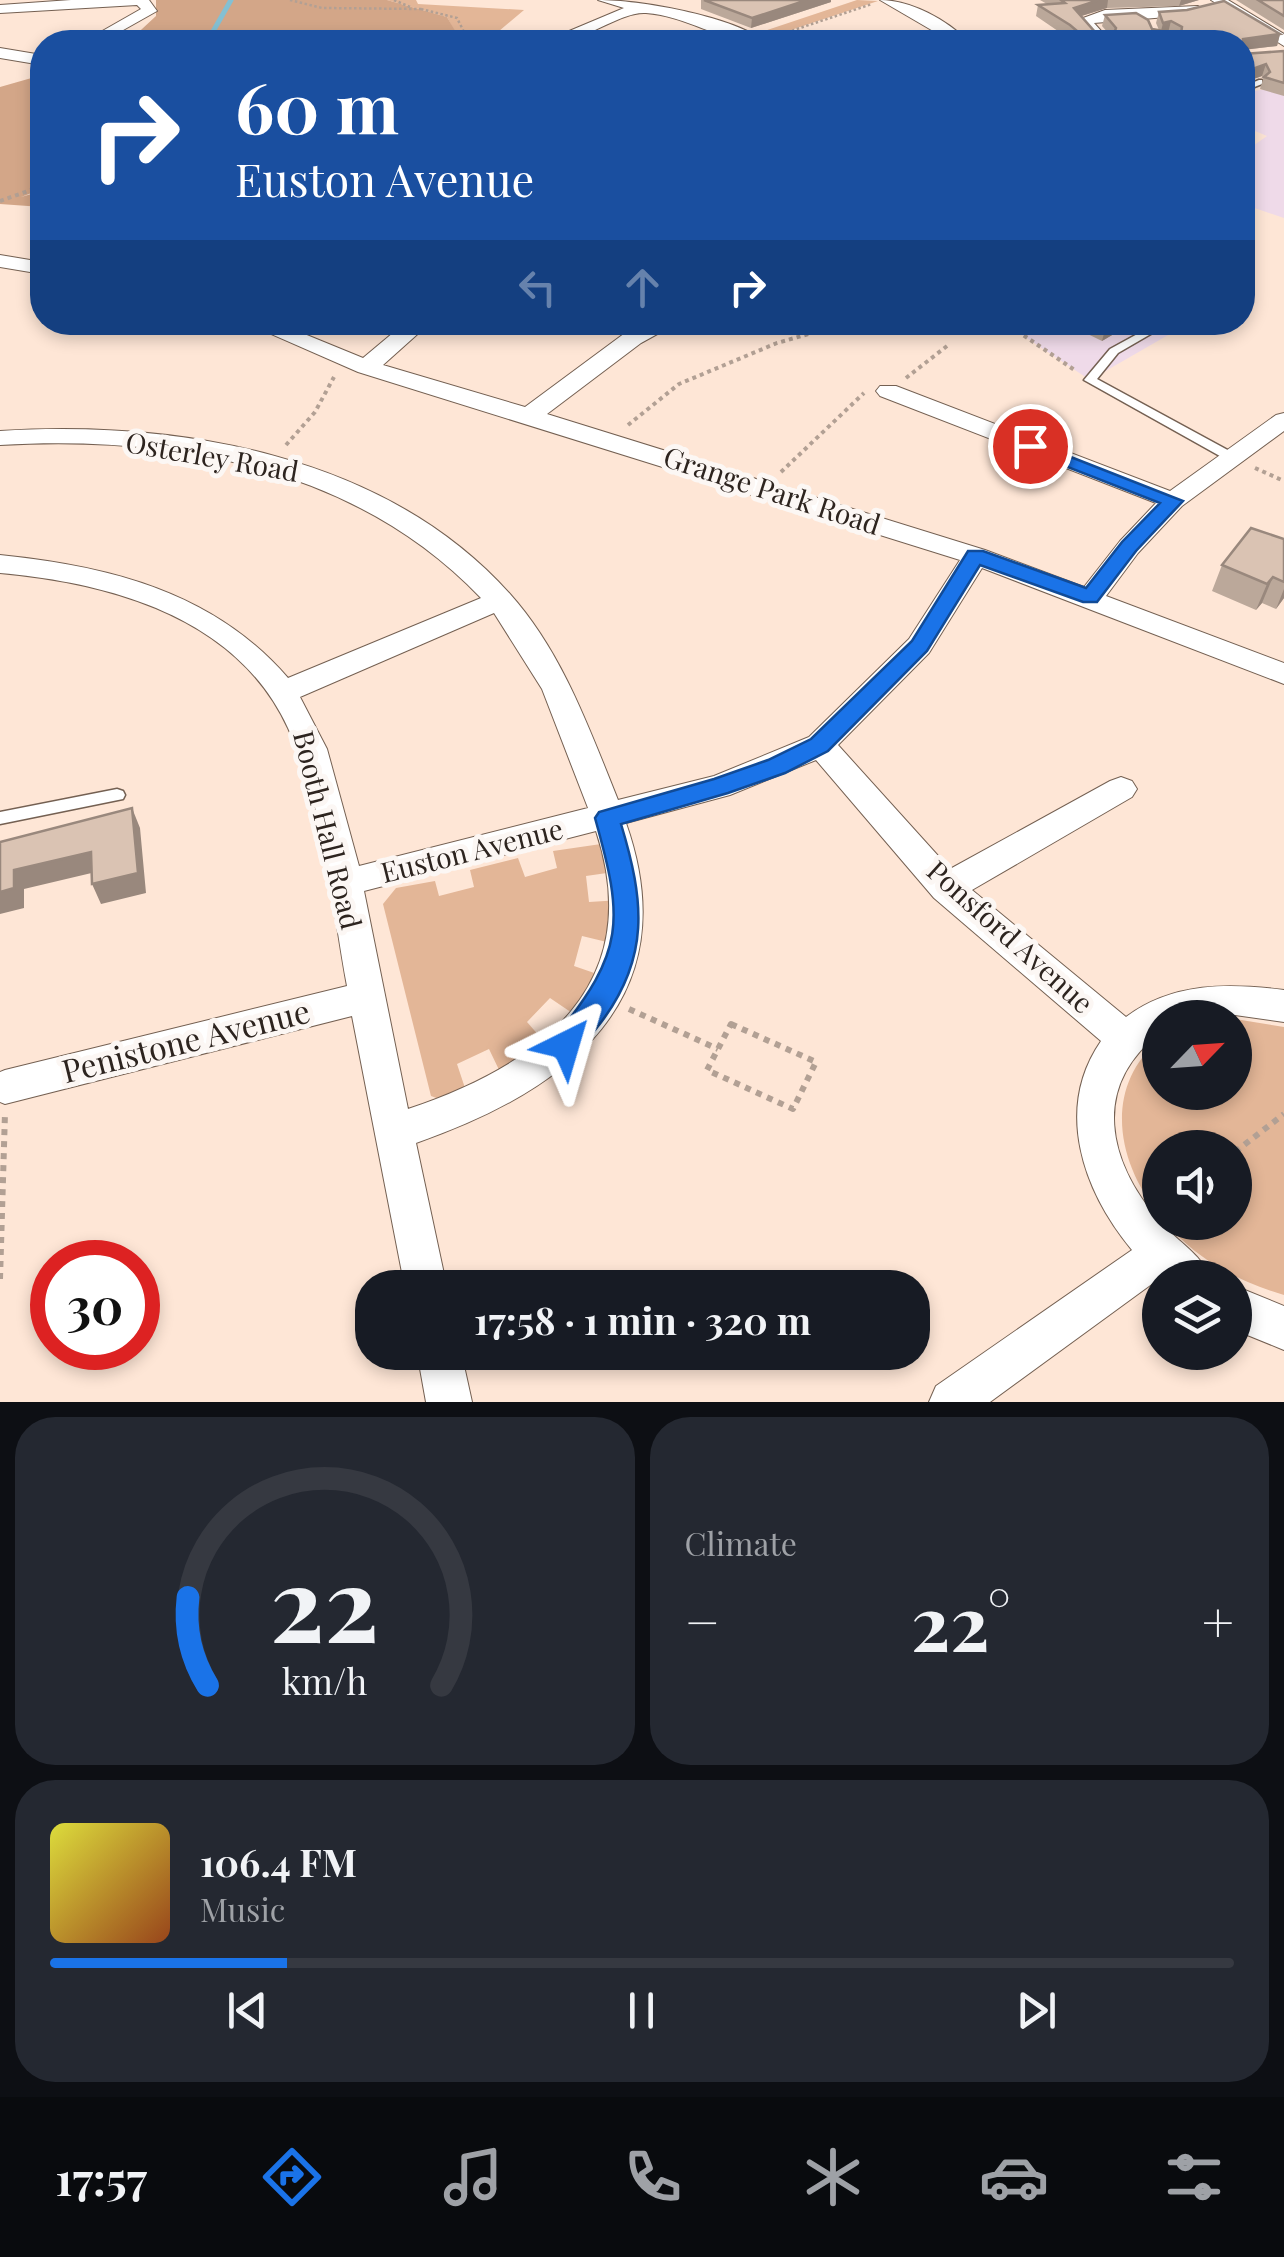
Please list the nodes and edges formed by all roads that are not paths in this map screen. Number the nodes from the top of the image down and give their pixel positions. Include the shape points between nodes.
1 (141, 0) edge
2 (605, 0) edge
3 (885, 0) edge
4 (1222, 2) edge
5 (642, 6) junction
6 (0, 9) edge
7 (1126, 14) junction
8 (1272, 16) edge
9 (1251, 18) junction
10 (1144, 24) edge
11 (113, 30) edge
12 (591, 30) edge
13 (725, 30) edge
14 (946, 30) edge
15 (1092, 30) edge
16 (1284, 41) edge
17 (0, 53) edge
18 (30, 58) edge
19 (1259, 82) edge
20 (1255, 84) edge
21 (0, 260) edge
22 (30, 266) edge
23 (287, 335) edge
24 (401, 335) edge
25 (639, 335) edge
26 (1140, 335) edge
27 (358, 364) junction
28 (888, 392) road end
29 (530, 415) junction
30 (1284, 420) edge
31 (0, 438) edge
32 (1231, 457) junction
33 (1173, 501) junction
34 (976, 556) junction
35 (0, 564) edge
36 (1090, 598) junction
37 (500, 600) junction
38 (1284, 674) edge
39 (282, 692) junction
40 (820, 745) junction
41 (1121, 790) dead end
42 (117, 795) dead end
43 (0, 818) edge
44 (607, 818) junction
45 (344, 883) junction
46 (946, 888) junction
47 (367, 997) junction
48 (1284, 1006) edge
49 (1123, 1037) junction
50 (5, 1087) road end
51 (394, 1132) junction
52 (1171, 1260) edge
53 (422, 1270) edge
54 (1142, 1287) edge
55 (1252, 1315) edge
56 (1284, 1328) edge
57 (443, 1370) edge
58 (449, 1402) edge
59 (952, 1402) edge

1 - 6 street
1 - 11 street via 149,11
2 - 5 street
3 - 14 street
4 - 7 street via 1182,14
4 - 9 street
5 - 12 street
5 - 13 street
7 - 10 lane
7 - 15 street via 1083,21
8 - 9 street
9 - 16 street
17 - 18 street
19 - 20 lane
21 - 22 street
23 - 27 street, Grange Park Road
24 - 27 street
25 - 29 street
26 - 32 lane via 1114,351 1090,380
27 - 29 street, Grange Park Road
28 - 33 street
29 - 34 street, Grange Park Road
30 - 32 street
31 - 37 street, Osterley Road via 143,441 312,474 408,523
32 - 33 street
33 - 36 street
34 - 36 street, Grange Park Road
34 - 40 street, Euston Avenue via 919,646
35 - 39 street, Booth Hall Road via 95,575 171,602 239,644
36 - 38 street, Grange Park Road
37 - 39 street
37 - 44 street, Osterley Road via 562,696
39 - 45 street, Booth Hall Road via 317,764
40 - 44 street, Euston Avenue via 719,787
40 - 46 street, Ponsford Avenue
41 - 46 street
42 - 43 lane
44 - 45 street, Euston Avenue
44 - 51 street, Osterley Road via 625,878 628,922 604,998 566,1045 530,1069
45 - 47 street, Booth Hall Road
46 - 49 street, Ponsford Avenue
47 - 50 street, Penistone Avenue
47 - 51 street, Booth Hall Road
48 - 49 street via 1230,997 1187,1002
49 - 52 street via 1098,1090 1099,1145 1117,1194
51 - 53 street, Booth Hall Road
54 - 59 street
55 - 56 street
57 - 58 street

